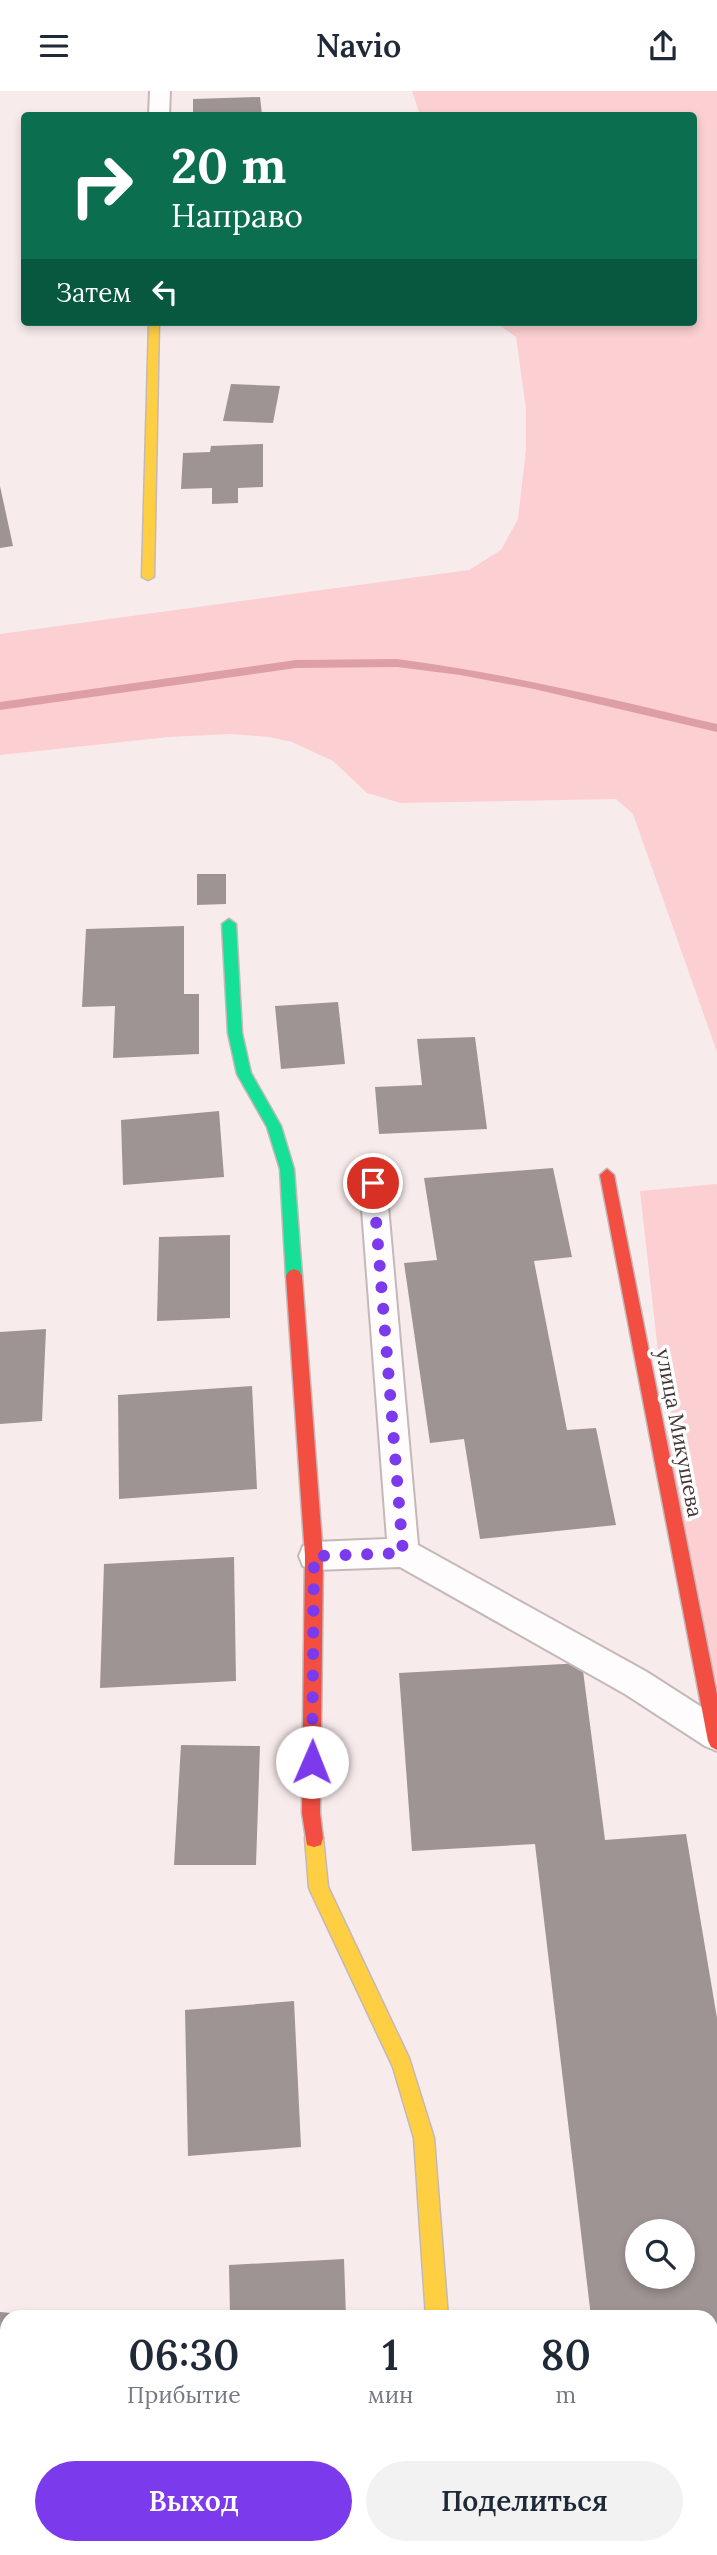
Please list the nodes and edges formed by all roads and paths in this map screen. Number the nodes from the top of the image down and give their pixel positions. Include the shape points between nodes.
1 (160, 91) edge
2 (159, 112) edge
3 (154, 326) edge
4 (148, 577) dead end
5 (229, 924) dead end
6 (607, 1175) dead end
7 (373, 1183) dead end
8 (403, 1553) junction
9 (314, 1556) junction
10 (716, 1738) edge
11 (436, 2310) edge

1 - 2 street
3 - 4 street
5 - 9 street via 235,1033 244,1074 274,1126 287,1168
6 - 10 street, улица Микушева
7 - 8 lane
8 - 9 lane
8 - 10 lane via 636,1683
9 - 11 street via 311,1813 318,1888 402,2065 424,2138

